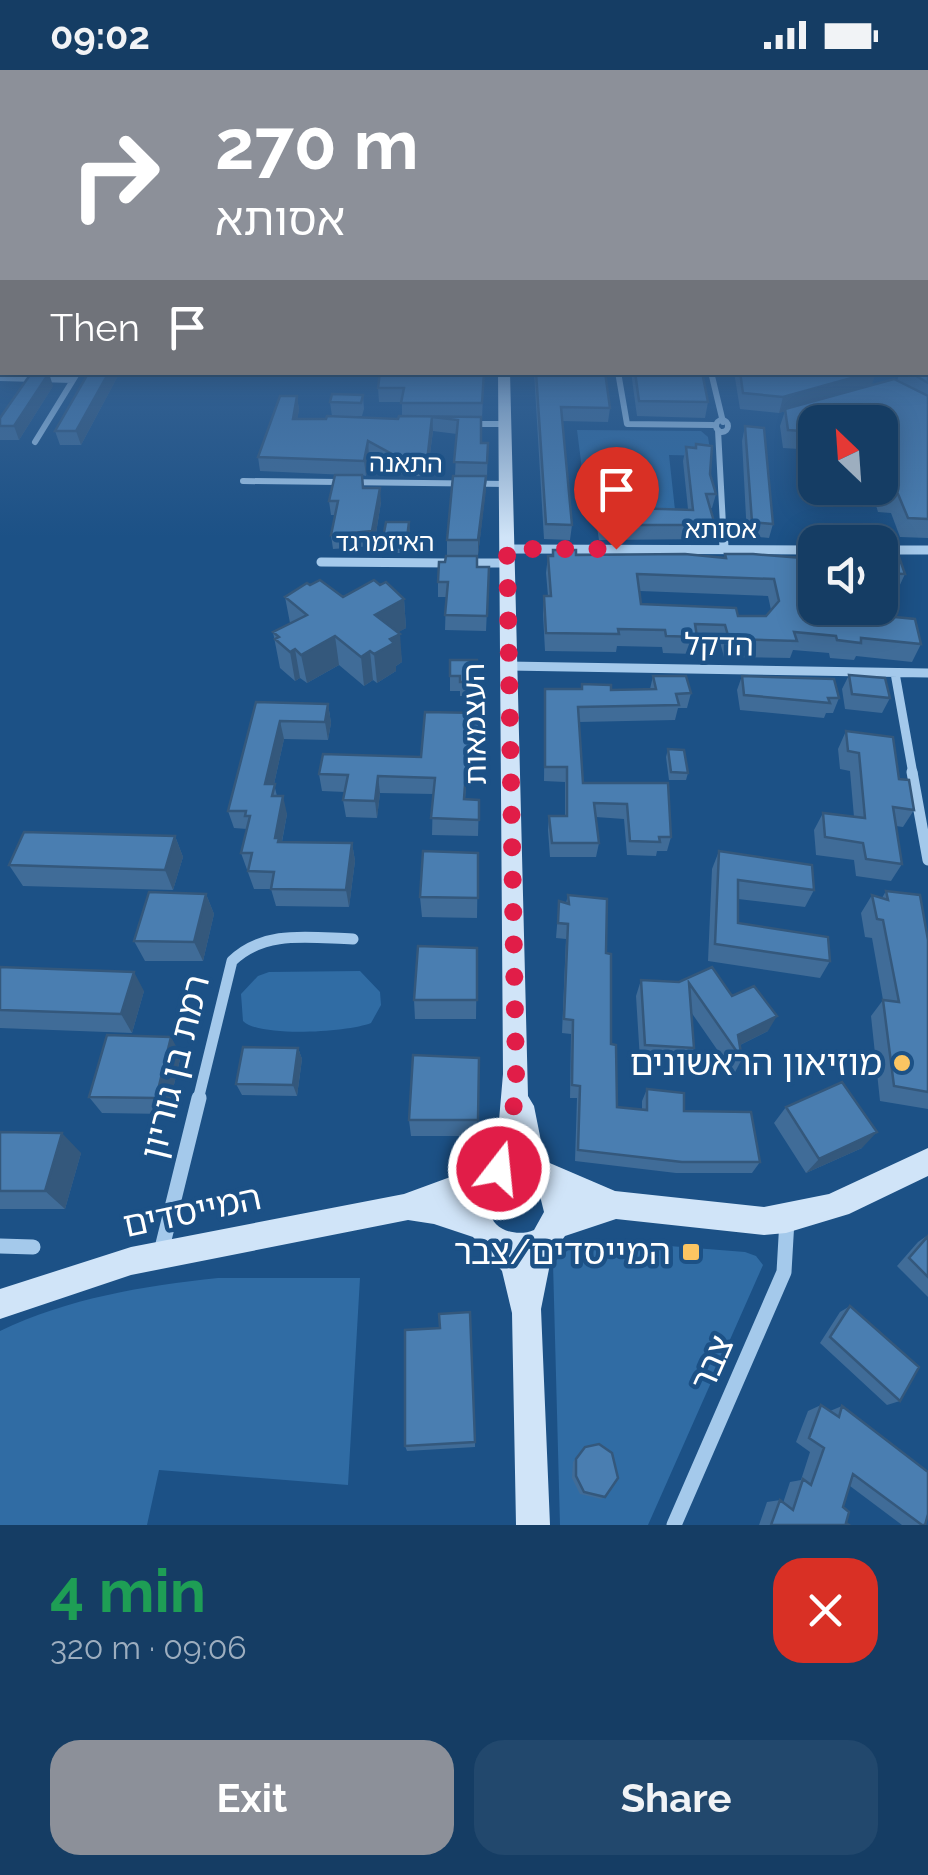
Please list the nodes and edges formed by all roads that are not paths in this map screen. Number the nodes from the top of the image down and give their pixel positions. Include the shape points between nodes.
1 (61, 401) edge
2 (506, 401) edge
3 (623, 401) edge
4 (715, 401) edge
5 (451, 424) edge
6 (507, 424) junction
7 (718, 425) junction
8 (36, 442) dead end
9 (243, 481) dead end
10 (508, 484) junction
11 (724, 549) junction
12 (798, 550) edge
13 (898, 550) edge
14 (928, 550) edge
15 (507, 556) junction
16 (322, 562) dead end
17 (508, 666) junction
18 (895, 673) junction
19 (928, 673) edge
20 (928, 860) edge
21 (353, 938) dead end
22 (516, 1074) junction
23 (928, 1161) edge
24 (537, 1171) junction
25 (493, 1173) junction
26 (928, 1181) edge
27 (887, 1183) junction
28 (615, 1205) junction
29 (404, 1208) junction
30 (787, 1220) junction
31 (549, 1232) junction
32 (490, 1235) junction
33 (0, 1246) edge
34 (33, 1247) dead end
35 (161, 1254) junction
36 (0, 1304) edge
37 (527, 1313) junction
38 (532, 1525) edge
39 (674, 1525) edge

1 - 8 street
2 - 6 street, העצמאות
3 - 7 street via 627,424
4 - 7 street
5 - 6 street
6 - 10 street, העצמאות
7 - 11 street
9 - 10 street, התאנה
10 - 15 street, העצמאות
11 - 12 street, אסותא
11 - 15 street, אסותא
13 - 14 street
15 - 16 street, האיזמרגד
15 - 17 street, העצמאות
17 - 18 street, הדקל
17 - 22 street, העצמאות
18 - 19 street, הדקל
18 - 20 street
21 - 35 street, רמת בן גוריון via 260,941 232,961
22 - 24 street, העצמאות
22 - 25 street, העצמאות via 512,1129
23 - 27 street
24 - 25 street via 511,1164
24 - 28 street
24 - 31 street via 556,1194
25 - 29 street, המייסדים
25 - 32 street via 477,1202
26 - 27 street
27 - 30 street
28 - 30 street
28 - 31 street
29 - 32 street, המייסדים via 434,1210
29 - 35 street, המייסדים
30 - 39 street, צבר via 784,1272
31 - 32 street via 522,1250
31 - 37 street
32 - 37 street via 514,1264
33 - 34 street
35 - 36 street, המייסדים
37 - 38 street

